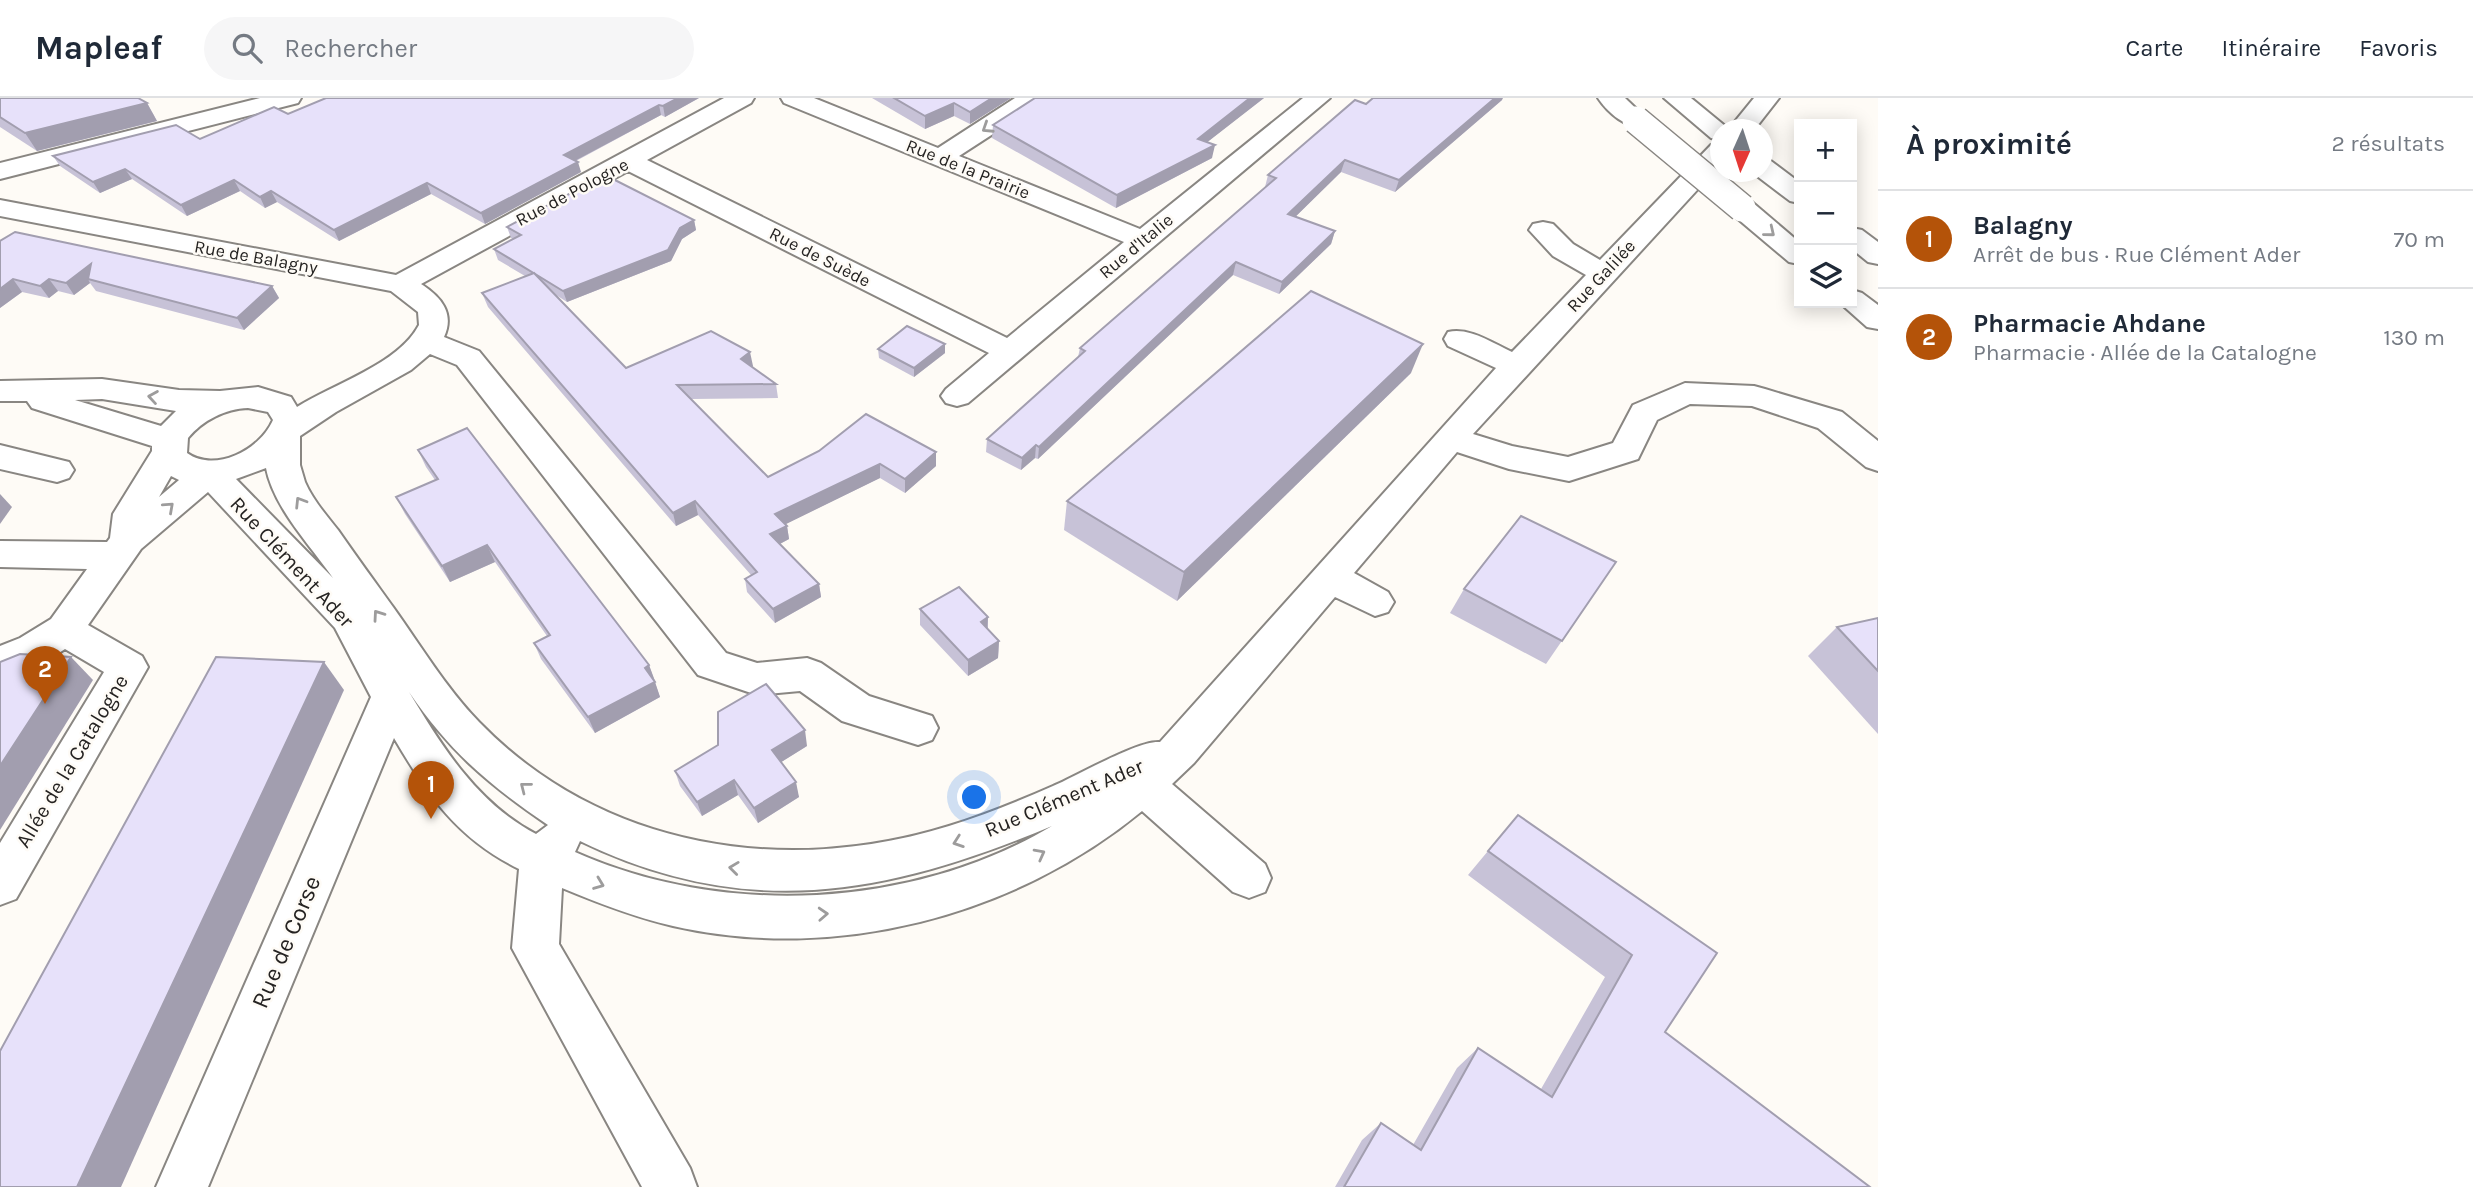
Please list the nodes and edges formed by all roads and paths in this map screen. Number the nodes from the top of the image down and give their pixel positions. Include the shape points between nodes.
1 (183, 98) edge
2 (289, 98) edge
3 (742, 98) edge
4 (793, 98) edge
5 (1032, 98) edge
6 (1318, 98) edge
7 (1610, 98) edge
8 (1767, 98) edge
9 (1677, 99) edge
10 (1749, 119) edge
11 (189, 123) junction
12 (1710, 125) edge
13 (941, 158) junction
14 (629, 161) junction
15 (1710, 161) edge
16 (0, 172) edge
17 (1773, 175) edge
18 (1794, 191) edge
19 (0, 208) edge
20 (40, 217) junction
21 (1543, 230) dead end
22 (10, 237) edge
23 (1143, 240) junction
24 (1857, 240) edge
25 (1794, 252) edge
26 (1878, 256) edge
27 (1604, 273) junction
28 (400, 284) junction
29 (1857, 303) edge
30 (1878, 320) edge
31 (1459, 339) dead end
32 (427, 341) junction
33 (1011, 352) junction
34 (395, 363) junction
35 (1517, 366) junction
36 (11, 392) edge
37 (957, 396) dead end
38 (258, 398) junction
39 (221, 401) junction
40 (1482, 402) joint
41 (286, 432) junction
42 (1450, 438) junction
43 (170, 446) junction
44 (0, 457) edge
45 (1878, 459) edge
46 (57, 470) dead end
47 (210, 472) junction
48 (122, 548) junction
49 (0, 554) edge
50 (1330, 577) junction
51 (1376, 602) dead end
52 (64, 630) junction
53 (0, 663) edge
54 (391, 697) junction
55 (918, 728) dead end
56 (1179, 751) junction
57 (1144, 786) junction
58 (576, 822) junction
59 (542, 858) junction
60 (1249, 878) dead end
61 (0, 884) edge
62 (182, 1187) edge
63 (671, 1187) edge

1 - 11 main road
2 - 11 main road
3 - 14 main road, Rue de Pologne
4 - 13 main road, Rue de la Prairie
5 -> 13 main road
6 - 23 main road, Rue d'Italie
7 -> 25 main road, bridge
8 - 10 main road
9 - 12 main road
11 - 16 main road
13 - 23 main road, Rue de la Prairie
14 - 28 main road, Rue de Pologne
14 - 33 main road, Rue de Suède
15 - 27 main road, Rue Galilée
17 - 18 main road
19 - 20 main road, Rue de Balagny
20 - 22 main road
20 - 28 main road, Rue de Balagny
21 - 27 main road via 1570,256
23 - 33 main road, Rue d'Italie
24 - 26 main road
27 - 35 main road, Rue Galilée
28 - 32 main road, Rue de Balagny via 433,312 434,327
29 - 30 main road
31 - 35 main road
32 - 34 main road
32 - 55 main road via 468,358 712,664 757,679 807,674 856,709
33 - 37 main road, Rue d'Italie
34 - 38 main road via 362,367
34 - 41 main road via 378,379 339,396
35 - 40 main road, Rue Galilée
39 -> 36 main road via 179,401 102,389
36 - 43 main road
38 - 39 main road
38 - 41 main road via 280,405 289,420
39 - 43 main road via 183,422
40 - 42 main road, Rue Clément Ader
41 - 47 main road via 246,465
58 -> 41 main road, Rue Clément Ader via 497,764 441,704 287,481 283,459
42 - 45 main road via 1509,457 1569,469 1626,452 1644,413 1685,393 1754,396 1830,420
42 - 50 main road, Rue Clément Ader
43 - 47 main road via 181,467
43 - 48 main road via 128,520
44 - 46 main road
48 -> 47 main road
47 - 54 main road, Rue Clément Ader via 346,616
48 - 49 main road
48 - 52 main road
50 - 51 main road
50 - 56 main road, Rue Clément Ader
52 - 53 main road
52 - 61 main road, Allée de la Catalogne via 128,667
54 - 59 main road, Rue Clément Ader via 472,813 507,841
54 - 62 main road, Rue de Corse
56 - 57 main road, Rue Clément Ader
56 -> 58 main road, Rue Clément Ader via 1124,770 1002,827 877,865 780,872 732,868 653,852
59 -> 57 main road, Rue Clément Ader via 624,893 704,912 854,912 931,898 1001,874 1076,835
57 - 60 main road
58 - 59 main road
59 - 63 main road via 535,948

